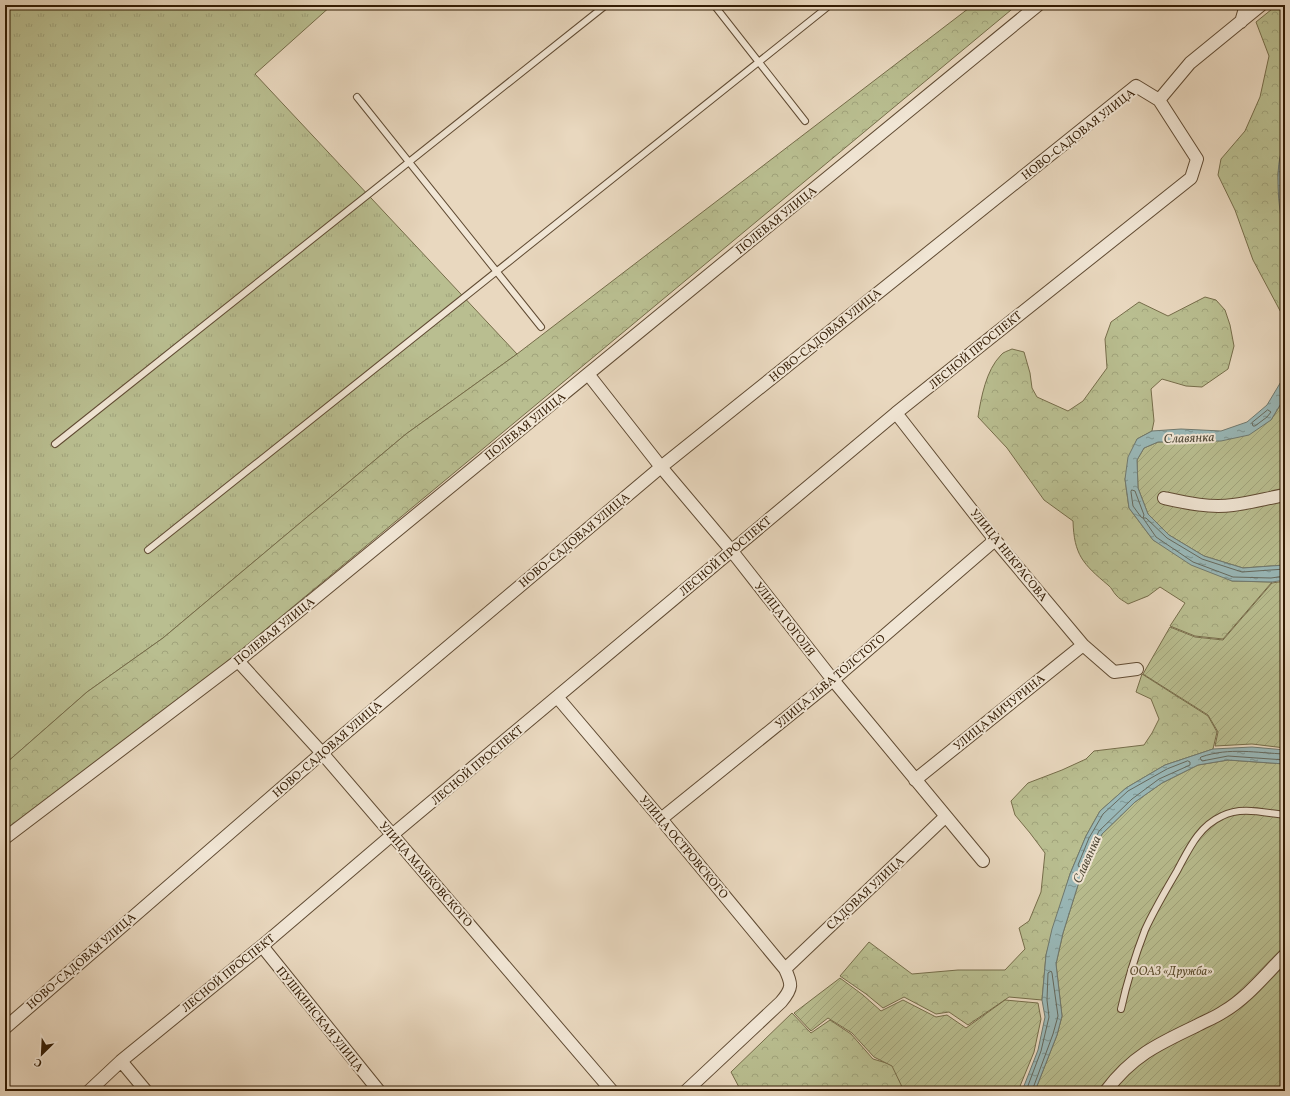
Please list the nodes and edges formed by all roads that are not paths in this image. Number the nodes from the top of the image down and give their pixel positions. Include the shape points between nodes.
1 (606, 5) edge
2 (714, 5) edge
3 (830, 5) edge
4 (1038, 5) edge
5 (1246, 5) edge
6 (1261, 5) edge
7 (1241, 22) junction
8 (759, 62) junction
9 (357, 97) dead end
10 (1159, 100) junction
11 (805, 121) dead end
12 (409, 162) junction
13 (496, 271) junction
14 (540, 327) dead end
15 (588, 374) junction
16 (896, 413) junction
17 (55, 444) dead end
18 (661, 467) junction
19 (1285, 495) edge
20 (1164, 498) dead end
21 (995, 540) junction
22 (148, 550) dead end
23 (731, 550) junction
24 (1083, 645) junction
25 (238, 661) junction
26 (1137, 669) dead end
27 (833, 680) junction
28 (558, 698) junction
29 (322, 753) junction
30 (915, 780) junction
31 (1285, 815) edge
32 (945, 817) junction
33 (661, 819) junction
34 (392, 835) junction
35 (5, 838) edge
36 (983, 861) dead end
37 (262, 946) junction
38 (1285, 955) edge
39 (785, 969) junction
40 (1121, 1009) dead end
41 (5, 1028) edge
42 (121, 1060) junction
43 (89, 1091) edge
44 (146, 1091) edge
45 (379, 1091) edge
46 (612, 1091) edge
47 (686, 1091) edge
48 (1106, 1091) edge

1 - 12 lane
2 - 8 lane
3 - 8 lane
4 - 15 street, ПОЛЕВАЯ УЛИЦА
5 - 7 street
6 - 7 street
7 - 10 street via 1190,63
8 - 11 lane
8 - 13 lane
9 - 12 lane
10 - 16 street, ЛЕСНОЙ ПРОСПЕКТ via 1197,159 1191,178
10 - 18 street, НОВО-САДОВАЯ УЛИЦА via 1136,86
12 - 13 lane
12 - 17 lane
13 - 14 lane
13 - 22 lane
15 - 18 street, УЛИЦА ГОГОЛЯ
15 - 25 street, ПОЛЕВАЯ УЛИЦА
16 - 21 street, УЛИЦА НЕКРАСОВА
16 - 23 street, ЛЕСНОЙ ПРОСПЕКТ
18 - 23 street, УЛИЦА ГОГОЛЯ
18 - 29 street, НОВО-САДОВАЯ УЛИЦА
19 - 20 street via 1206,506
21 - 24 street, УЛИЦА НЕКРАСОВА
21 - 27 street, УЛИЦА ЛЬВА ТОЛСТОГО
23 - 27 street, УЛИЦА ГОГОЛЯ
23 - 28 street, ЛЕСНОЙ ПРОСПЕКТ
24 - 26 street, УЛИЦА НЕКРАСОВА via 1114,672
24 - 30 street, УЛИЦА МИЧУРИНА
25 - 29 street, УЛИЦА МАЯКОВСКОГО
25 - 35 street, ПОЛЕВАЯ УЛИЦА
27 - 30 street, УЛИЦА ГОГОЛЯ
27 - 33 street, УЛИЦА ЛЬВА ТОЛСТОГО
28 - 33 street, УЛИЦА ОСТРОВСКОГО
28 - 34 street, ЛЕСНОЙ ПРОСПЕКТ
29 - 34 street, УЛИЦА МАЯКОВСКОГО
29 - 41 street, НОВО-САДОВАЯ УЛИЦА
30 - 32 street, УЛИЦА ГОГОЛЯ
31 - 40 lane via 1238,810 1223,815 1200,832 1146,930 1133,963
32 - 36 street, УЛИЦА ГОГОЛЯ
32 - 39 street, САДОВАЯ УЛИЦА
33 - 39 street, УЛИЦА ОСТРОВСКОГО
34 - 37 street, ЛЕСНОЙ ПРОСПЕКТ
34 - 46 street, УЛИЦА МАЯКОВСКОГО
37 - 42 street, ЛЕСНОЙ ПРОСПЕКТ
37 - 45 street, ПУШКИНСКАЯ УЛИЦА
38 - 48 street via 1239,1002 1136,1058
39 - 47 street, УЛИЦА ОСТРОВСКОГО via 791,982 789,993
42 - 43 street, ЛЕСНОЙ ПРОСПЕКТ
42 - 44 street

